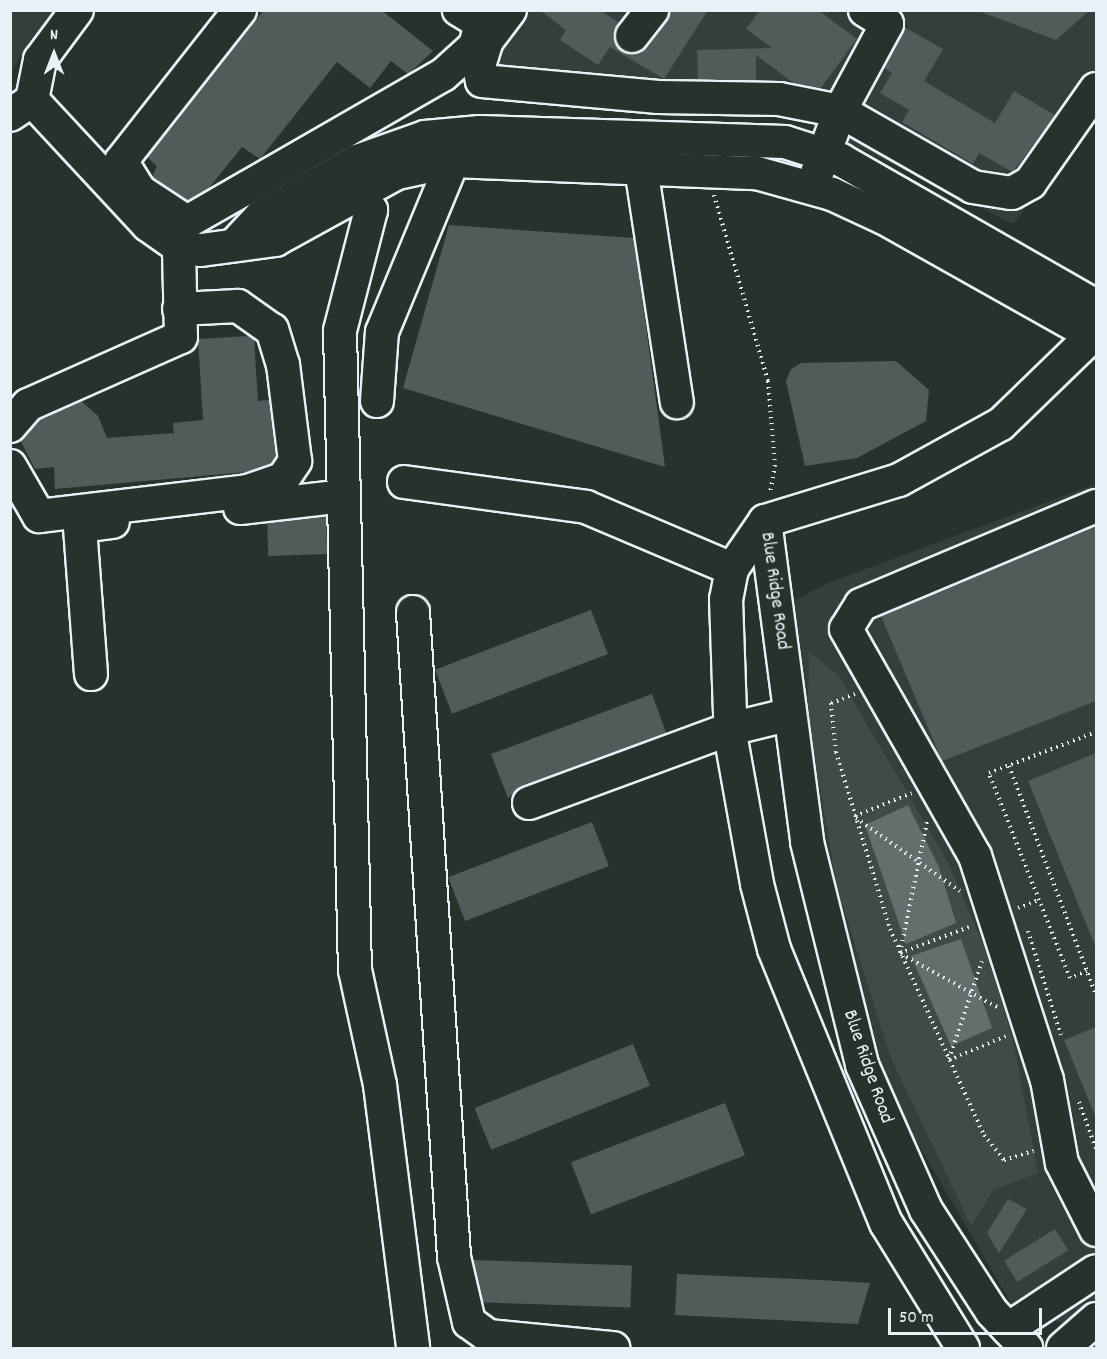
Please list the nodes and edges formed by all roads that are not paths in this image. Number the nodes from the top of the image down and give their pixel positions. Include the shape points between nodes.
1 (77, 10) edge
2 (240, 10) edge
3 (459, 10) edge
4 (510, 10) edge
5 (652, 10) edge
6 (865, 10) edge
7 (632, 36) dead end
8 (1096, 89) edge
9 (26, 100) edge
10 (840, 111) junction
11 (825, 154) junction
12 (121, 161) junction
13 (453, 161) junction
14 (640, 168) junction
15 (349, 182) junction
16 (812, 187) junction
17 (179, 247) junction
18 (1096, 306) edge
19 (179, 309) junction
20 (1095, 335) edge
21 (376, 401) dead end
22 (677, 402) dead end
23 (10, 426) edge
24 (10, 466) edge
25 (404, 482) dead end
26 (344, 496) junction
27 (1096, 506) edge
28 (765, 521) junction
29 (732, 569) junction
30 (414, 612) dead end
31 (91, 674) dead end
32 (787, 716) junction
33 (730, 729) junction
34 (529, 803) dead end
35 (1096, 1230) edge
36 (1096, 1271) edge
37 (1096, 1319) edge
38 (1017, 1339) edge
39 (413, 1348) edge
40 (613, 1348) edge
41 (963, 1348) edge
42 (1063, 1348) edge

1 - 9 street via 40,60
2 - 12 street
3 - 12 street via 481,23 475,46 443,75 187,222 140,191
4 - 10 street via 487,40 479,67 482,81 658,97 778,99
5 - 7 street
6 - 10 street via 887,24
8 - 10 street via 1030,183 1012,193 973,187
9 - 12 street
9 - 17 street via 148,225
10 - 11 street
11 - 15 street via 785,142 450,133 387,147
11 - 16 street
11 - 18 street
13 - 14 street
13 - 15 street
13 - 21 street via 382,332
14 - 16 street via 757,173
14 - 22 street
15 - 17 street via 275,240 237,242 201,250
15 - 26 street via 371,210 340,331
16 - 20 street via 906,229
17 - 19 street
19 - 23 street via 181,337 28,405
19 - 24 street via 238,306 273,330 283,364 295,461 283,479 248,491 39,516
20 - 28 street via 1001,424 899,480
25 - 29 street via 586,507
26 - 31 street via 80,526
26 - 39 street via 355,970 380,1085
27 - 35 street via 861,605 846,629 975,856 1031,1026 1062,1163
28 - 29 street, Blue Ridge Road
28 - 32 street, Blue Ridge Road
29 - 33 street, Blue Ridge Road via 726,610
30 - 40 street via 454,1257 469,1322 488,1336
32 - 33 street
32 - 38 street, Blue Ridge Road via 819,907 862,1065 926,1210
33 - 34 street
33 - 41 street, Blue Ridge Road via 747,836 774,949 886,1223
36 - 38 street
37 - 42 street

